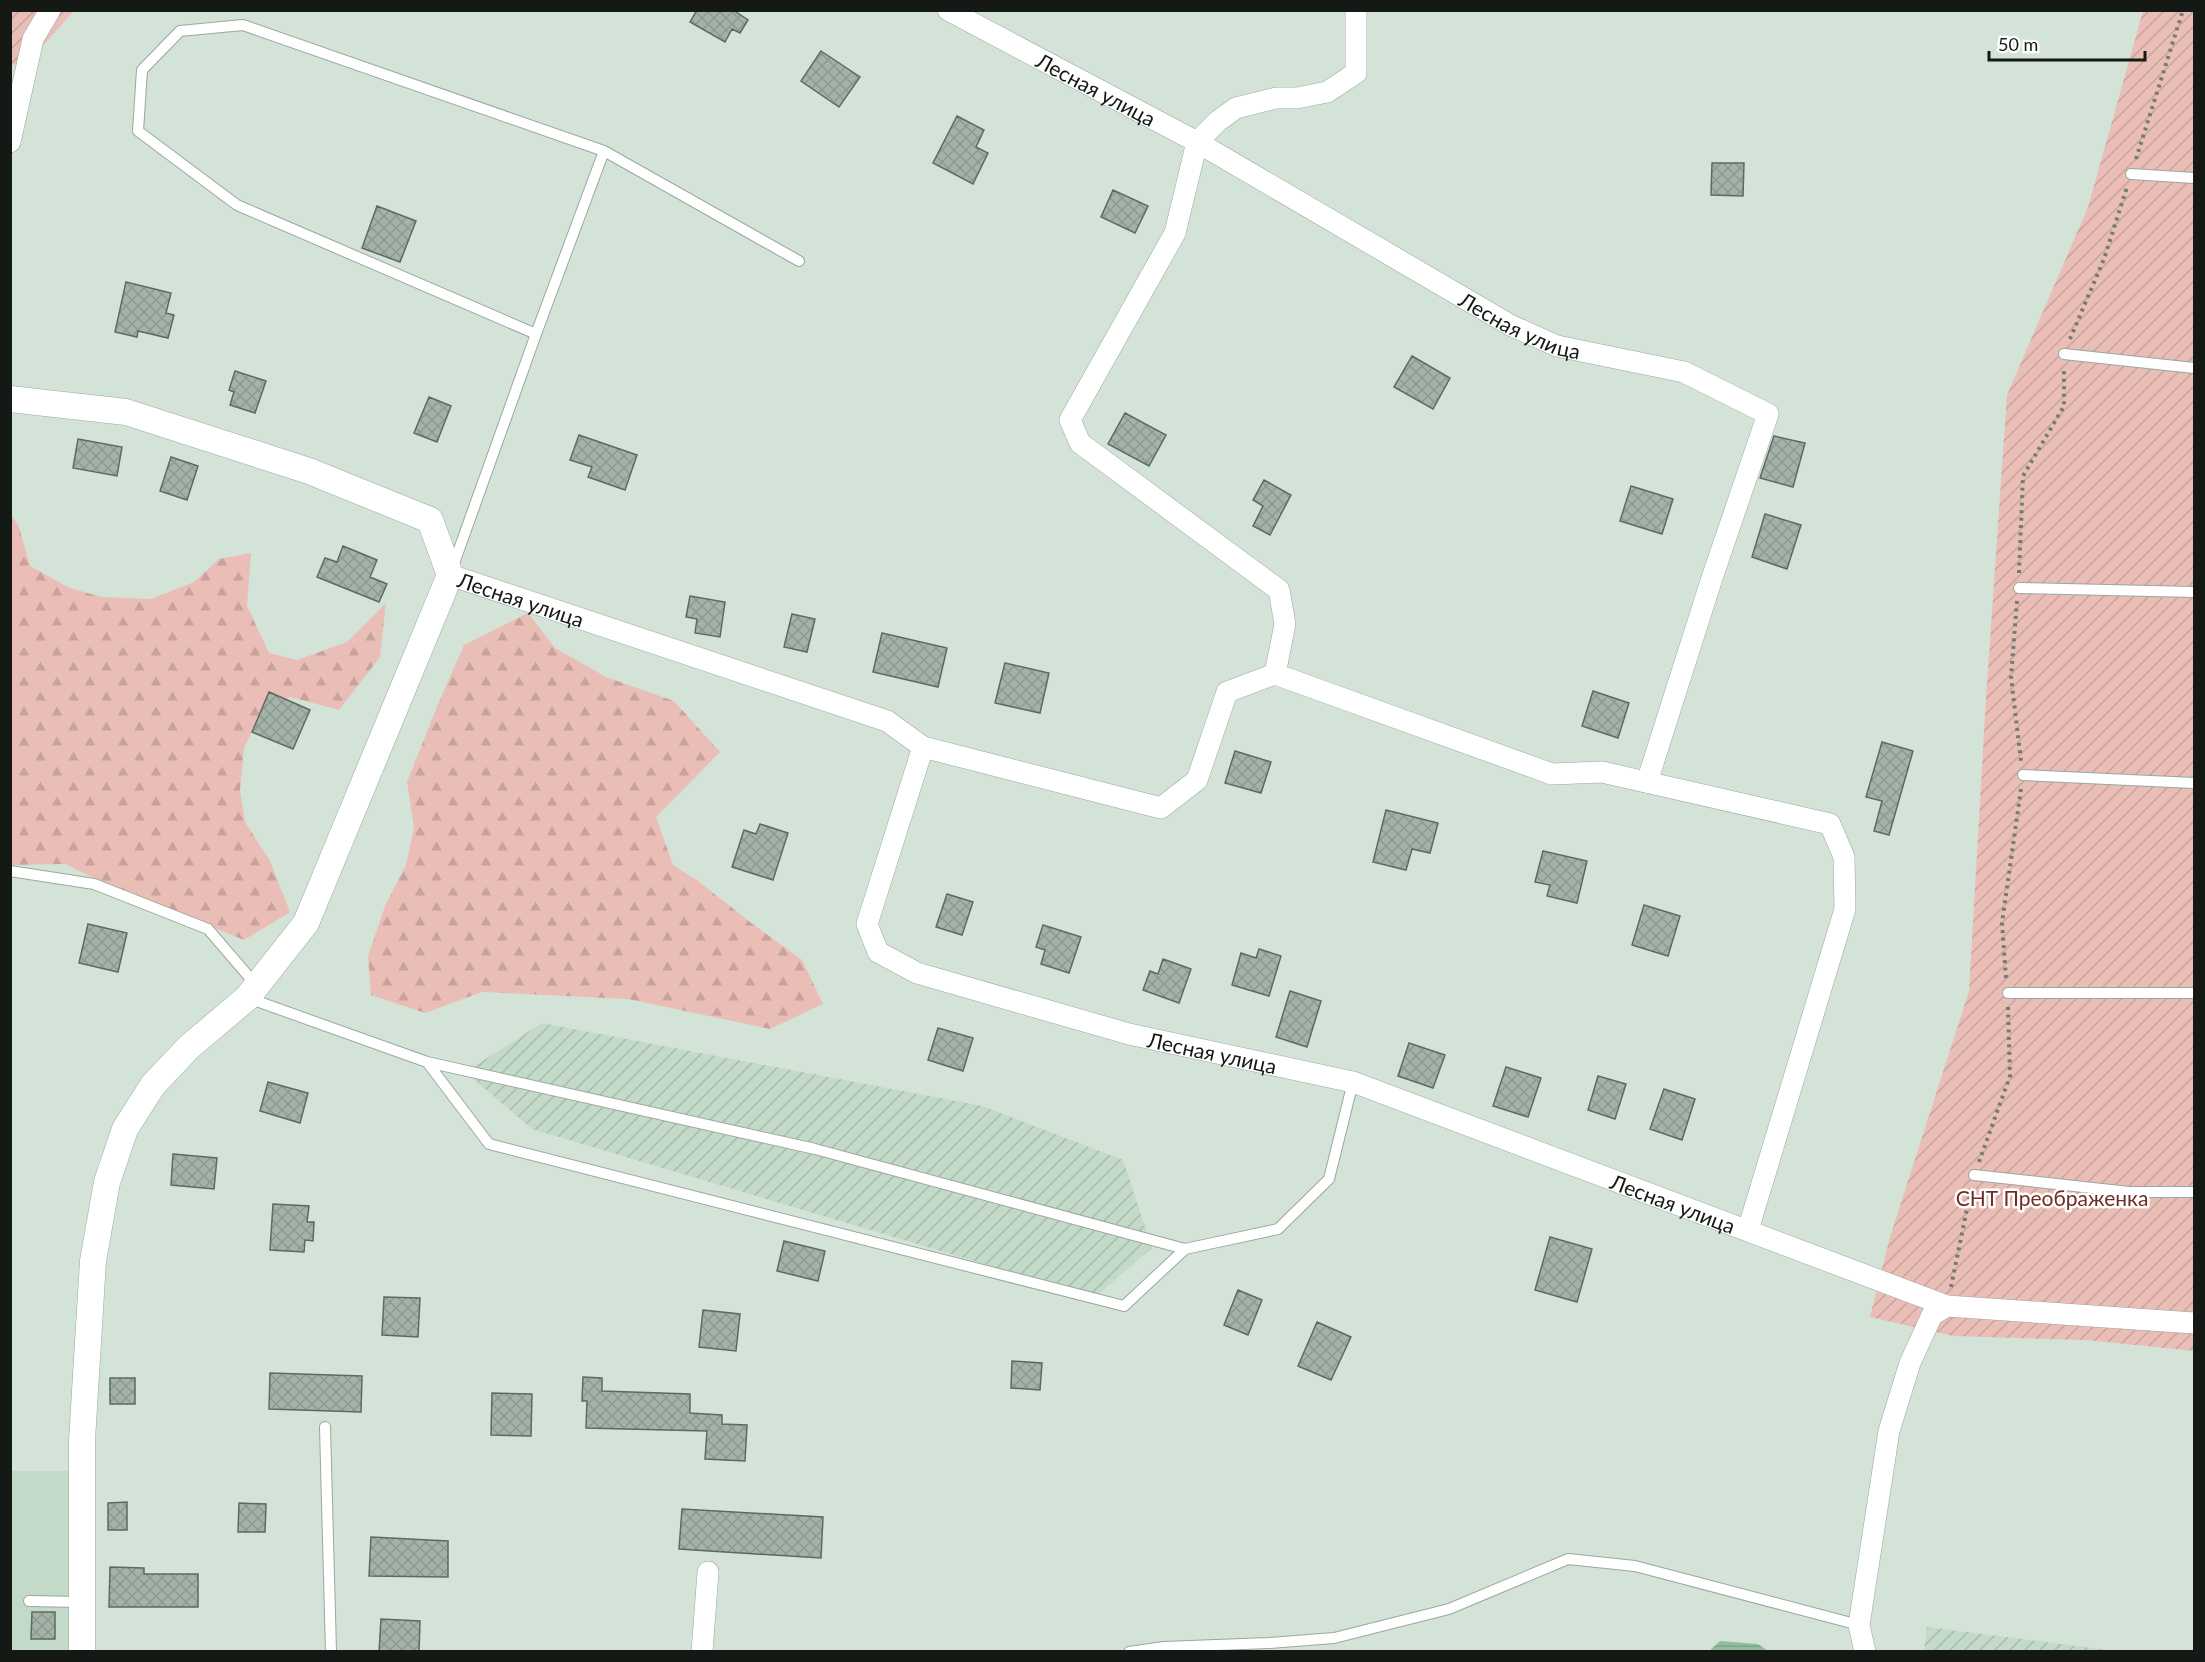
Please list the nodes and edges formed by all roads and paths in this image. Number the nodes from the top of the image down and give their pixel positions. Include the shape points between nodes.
1 (50, 10) edge
2 (948, 10) edge
3 (1356, 10) edge
4 (2183, 10) edge
5 (10, 142) edge
6 (1197, 142) junction
7 (604, 151) junction
8 (2132, 174) junction
9 (2194, 178) edge
10 (799, 261) dead end
11 (536, 334) junction
12 (2064, 354) junction
13 (2194, 368) edge
14 (10, 399) edge
15 (450, 574) junction
16 (2019, 588) junction
17 (2194, 592) edge
18 (1275, 674) junction
19 (922, 747) junction
20 (2023, 775) junction
21 (1647, 782) junction
22 (2194, 783) edge
23 (10, 871) edge
24 (252, 991) junction
25 (2008, 993) junction
26 (2194, 993) edge
27 (428, 1062) junction
28 (1353, 1082) junction
29 (1974, 1176) junction
30 (2194, 1192) edge
31 (1748, 1230) junction
32 (1185, 1249) junction
33 (1947, 1306) junction
34 (2194, 1323) edge
35 (325, 1427) dead end
36 (708, 1572) dead end
37 (29, 1601) dead end
38 (81, 1602) junction
39 (1858, 1625) junction
40 (82, 1652) edge
41 (331, 1652) edge
42 (702, 1652) edge
43 (1129, 1652) edge
44 (1865, 1652) edge

1 - 5 street via 33,39
2 - 6 street, Лесная улица
3 - 6 street via 1356,73 1327,92 1236,108
4 - 8 path
6 - 18 street via 1175,233 1070,420 1080,442 1279,590 1285,624
6 - 21 street, Лесная улица via 1510,325 1557,346 1684,372 1768,414
7 - 10 lane
7 - 11 lane
7 - 11 lane via 243,25 180,31 142,70 138,132 237,205
8 - 9 lane
8 - 12 path via 2104,259
11 - 15 lane
12 - 13 lane
12 - 16 path via 2064,406 2024,476
14 - 15 street, Лесная улица via 126,412 320,475 430,520
15 - 19 street, Лесная улица via 887,721
15 - 24 street via 306,923
16 - 17 lane
16 - 20 path via 2011,677
18 - 19 street, Лесная улица via 1227,692 1197,780 1161,808
18 - 21 street, Лесная улица via 1552,774 1602,772
19 - 28 street, Лесная улица via 867,924 878,952 917,972 1129,1034
20 - 22 lane
20 - 25 path via 2002,923
21 - 31 street, Лесная улица via 1830,824 1844,857 1845,909
23 - 24 lane via 94,884 208,929
24 - 27 lane
24 - 38 street via 153,1085 125,1129 107,1182 93,1261 82,1440
25 - 26 lane
25 - 29 path via 2010,1076
27 - 32 lane via 815,1149
27 - 32 lane via 489,1144 1124,1306
28 - 31 street, Лесная улица
28 - 32 lane via 1329,1179 1278,1229
29 - 30 lane via 2128,1192
29 - 33 path
31 - 33 street, Лесная улица
33 - 34 street, Лесная улица
33 - 39 street via 1932,1315 1910,1363 1888,1431
35 - 41 lane
36 - 42 street
37 - 38 lane
38 - 40 street
39 - 43 lane via 1635,1566 1568,1559 1449,1609 1334,1638
39 - 44 street

